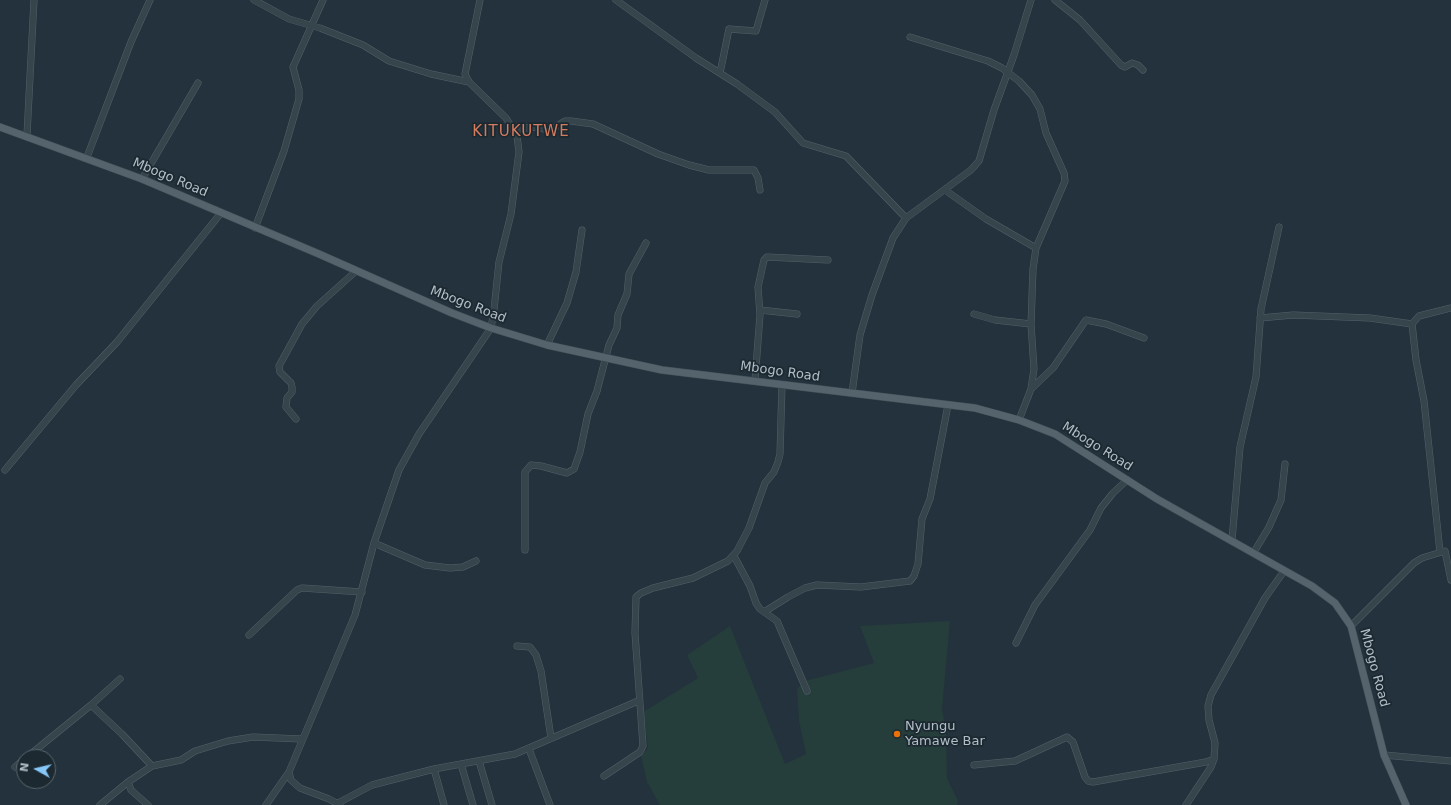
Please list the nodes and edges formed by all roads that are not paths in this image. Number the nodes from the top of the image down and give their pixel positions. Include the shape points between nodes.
1 (34, 0) edge
2 (150, 0) edge
3 (254, 0) edge
4 (323, 0) edge
5 (480, 0) edge
6 (616, 0) edge
7 (766, 0) edge
8 (1031, 0) edge
9 (1055, 0) edge
10 (312, 26) junction
11 (910, 37) dead end
12 (1143, 70) dead end
13 (1007, 72) junction
14 (720, 73) junction
15 (469, 82) junction
16 (198, 83) dead end
17 (0, 127) edge
18 (513, 130) junction
19 (27, 135) junction
20 (87, 157) junction
21 (142, 179) junction
22 (760, 190) dead end
23 (945, 190) junction
24 (221, 213) junction
25 (906, 218) junction
26 (1279, 227) dead end
27 (255, 228) junction
28 (582, 230) dead end
29 (646, 243) dead end
30 (1036, 248) junction
31 (828, 260) dead end
32 (356, 271) junction
33 (1451, 308) edge
34 (760, 310) junction
35 (797, 314) dead end
36 (974, 314) dead end
37 (1260, 318) junction
38 (1031, 324) junction
39 (1412, 324) junction
40 (491, 328) junction
41 (1144, 338) dead end
42 (547, 345) junction
43 (606, 358) junction
44 (755, 380) junction
45 (782, 384) junction
46 (1031, 389) junction
47 (852, 393) junction
48 (948, 404) junction
49 (296, 419) dead end
50 (1019, 420) junction
51 (1285, 464) dead end
52 (5, 470) dead end
53 (1127, 480) junction
54 (1232, 540) junction
55 (374, 543) junction
56 (525, 550) dead end
57 (1445, 551) edge
58 (1254, 552) junction
59 (734, 556) junction
60 (476, 561) dead end
61 (1284, 570) junction
62 (1451, 580) edge
63 (362, 592) junction
64 (764, 612) junction
65 (1351, 626) junction
66 (249, 635) dead end
67 (1016, 643) dead end
68 (517, 646) dead end
69 (120, 679) dead end
70 (807, 691) dead end
71 (638, 701) junction
72 (91, 705) junction
73 (551, 738) junction
74 (302, 739) junction
75 (37, 749) edge
76 (529, 749) junction
77 (1384, 755) junction
78 (1214, 759) junction
79 (479, 761) junction
80 (1451, 761) edge
81 (461, 764) junction
82 (974, 765) dead end
83 (152, 766) junction
84 (434, 769) junction
85 (288, 772) junction
86 (604, 776) dead end
87 (128, 782) junction
88 (339, 804) edge
89 (100, 805) edge
90 (148, 805) edge
91 (266, 805) edge
92 (444, 805) edge
93 (473, 805) edge
94 (492, 805) edge
95 (550, 805) edge
96 (1186, 805) edge
97 (1406, 805) edge

1 - 19 street
2 - 20 street
3 - 10 street via 289,18
4 - 10 street
5 - 15 street via 465,74
6 - 14 street
7 - 14 street via 756,31 729,29
8 - 13 street
9 - 12 street via 1080,20 1121,65 1125,67 1132,63
10 - 15 street via 363,45 389,61
10 - 27 street via 293,66 299,98 284,150
11 - 13 street via 988,61
13 - 23 street via 979,161 972,170
13 - 30 street via 1029,92 1040,109 1046,133 1066,178
14 - 25 street via 783,118 803,143 846,156
15 - 18 street via 506,118
16 - 21 street
17 - 19 main road, Mbogo Road
18 - 22 street via 532,127 551,130 565,121 593,124 658,154 689,165 722,171 754,170
18 - 40 street via 517,136 518,152 514,191 499,262
19 - 20 main road, Mbogo Road
20 - 21 main road, Mbogo Road
21 - 24 main road, Mbogo Road
23 - 25 street
23 - 30 street via 986,219
24 - 27 main road, Mbogo Road
24 - 52 street via 117,342 76,385
25 - 47 street via 889,247 870,302 860,335
26 - 37 street
27 - 32 main road, Mbogo Road
28 - 42 street via 576,272 567,303
29 - 43 street via 632,267 627,294 618,315 617,328
30 - 38 street
31 - 34 street via 766,258 761,267 758,286
32 - 40 main road, Mbogo Road
32 - 49 street via 317,306 302,324 279,366 280,372 291,383 292,392 287,398 286,407
33 - 39 street via 1419,316
34 - 35 street
34 - 44 street
36 - 38 street via 995,320
37 - 39 street via 1293,315 1370,318
37 - 54 street via 1256,377 1240,447
38 - 46 street via 1034,369
39 - 57 street
40 - 42 main road, Mbogo Road
40 - 55 street via 407,453
41 - 46 street via 1106,324 1086,320 1053,368
42 - 43 main road, Mbogo Road
43 - 44 main road, Mbogo Road via 662,370
43 - 56 street via 574,469 567,473 531,465 525,472
44 - 45 main road, Mbogo Road
45 - 47 main road, Mbogo Road
45 - 59 street via 778,462 765,483 749,528
46 - 50 street
47 - 48 main road, Mbogo Road
48 - 50 main road, Mbogo Road via 975,408
48 - 64 street via 930,499 922,519 918,564 910,581 861,587 816,585 805,588
50 - 53 main road, Mbogo Road via 1055,434
51 - 58 street via 1281,500 1269,528
53 - 54 main road, Mbogo Road
53 - 67 street via 1101,508 1086,536 1035,605
54 - 58 main road, Mbogo Road
55 - 60 street via 425,565 457,568
55 - 63 street
57 - 62 street
57 - 65 street via 1414,563
58 - 61 main road, Mbogo Road
59 - 64 street via 756,603
59 - 71 street via 693,578 653,588 636,597
61 - 65 main road, Mbogo Road via 1335,603
61 - 78 street via 1265,598 1211,694 1208,706 1215,743
63 - 66 street via 302,588
63 - 74 street via 355,615
64 - 70 street via 777,621
65 - 77 main road, Mbogo Road
68 - 73 street via 530,647 536,655 541,671
69 - 72 street
71 - 73 street
71 - 86 street via 642,749
72 - 75 street
72 - 83 street
73 - 76 street
74 - 83 street via 253,737 228,741 195,751 181,760
74 - 85 street
76 - 79 street
76 - 95 street
77 - 80 street
77 - 97 main road, Mbogo Road
78 - 82 street via 1093,782 1088,781 1085,776 1073,742 1067,737 1015,761
78 - 96 street
79 - 81 street
79 - 94 street
81 - 84 street
81 - 93 street
83 - 87 street
84 - 88 street via 372,786
84 - 92 street
85 - 88 street via 291,780 300,788
85 - 91 street
87 - 89 street
87 - 90 street via 131,790

